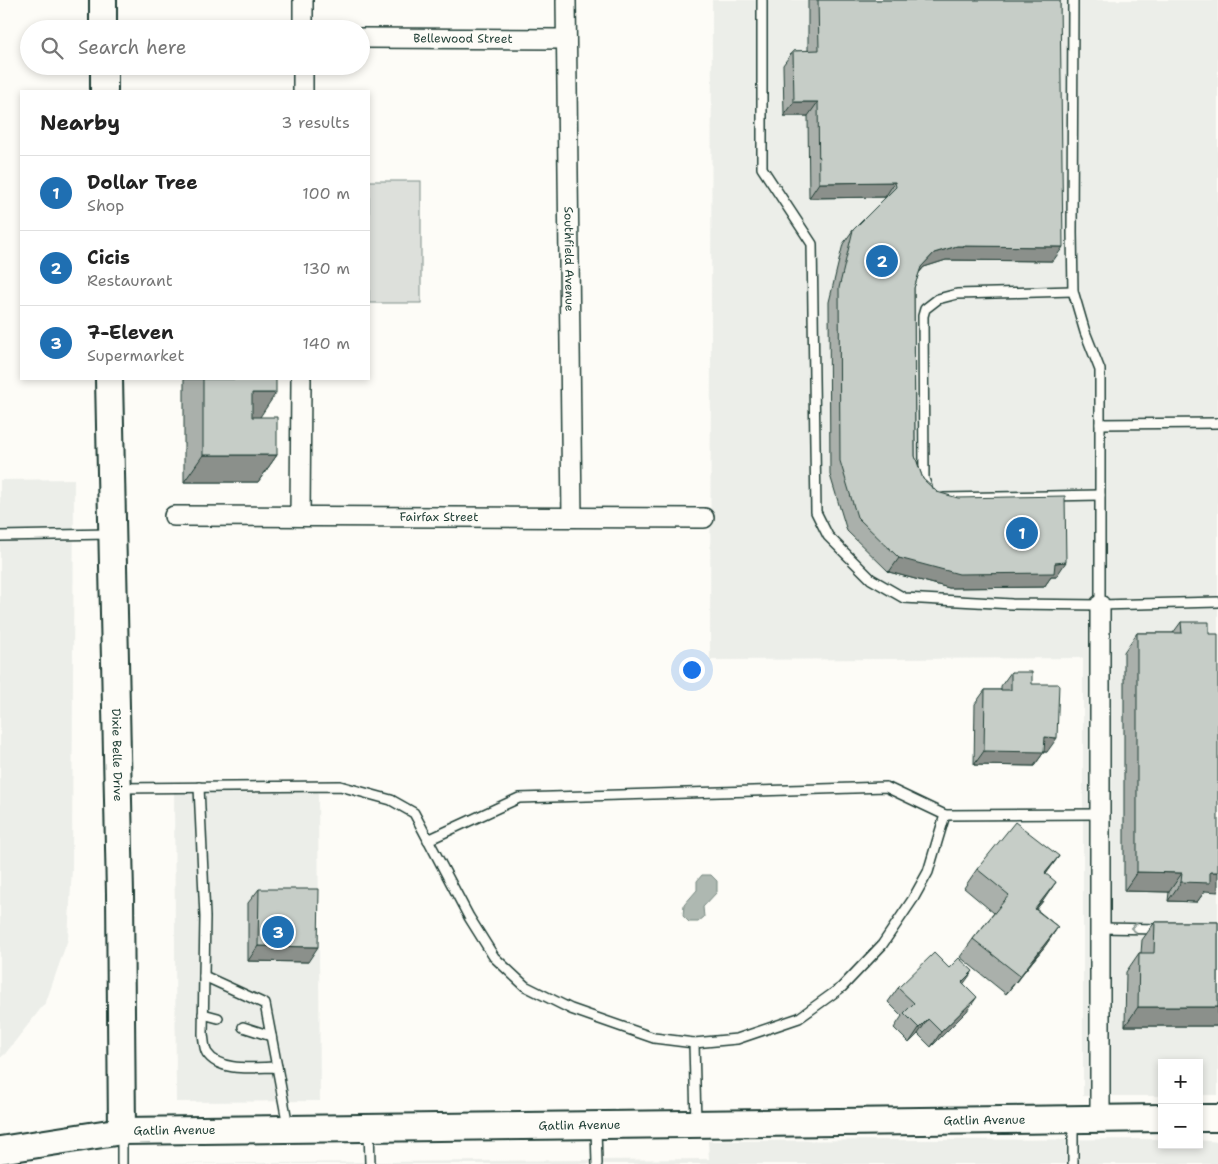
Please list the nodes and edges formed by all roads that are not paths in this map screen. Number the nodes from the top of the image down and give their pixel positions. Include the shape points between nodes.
1 (103, 0) edge
2 (303, 0) edge
3 (566, 0) edge
4 (762, 0) edge
5 (1073, 0) edge
6 (104, 20) edge
7 (303, 20) edge
8 (370, 38) edge
9 (566, 39) junction
10 (104, 75) edge
11 (303, 75) edge
12 (104, 90) edge
13 (302, 90) edge
14 (1073, 291) junction
15 (109, 380) edge
16 (301, 380) edge
17 (1218, 423) edge
18 (1100, 424) junction
19 (1100, 495) junction
20 (174, 516) dead end
21 (300, 516) junction
22 (572, 517) junction
23 (704, 518) dead end
24 (112, 534) junction
25 (0, 536) edge
26 (1218, 602) edge
27 (1100, 605) junction
28 (200, 787) junction
29 (118, 788) junction
30 (1100, 814) junction
31 (945, 815) junction
32 (428, 840) junction
33 (1100, 928) junction
34 (1173, 929) edge
35 (204, 976) junction
36 (203, 1014) junction
37 (218, 1018) dead end
38 (243, 1028) dead end
39 (271, 1036) junction
40 (694, 1043) junction
41 (277, 1067) junction
42 (1073, 1118) junction
43 (1100, 1118) junction
44 (1158, 1118) edge
45 (1203, 1118) edge
46 (1218, 1118) edge
47 (696, 1123) junction
48 (596, 1124) junction
49 (369, 1128) junction
50 (288, 1129) junction
51 (122, 1131) junction
52 (0, 1150) edge
53 (122, 1164) edge
54 (370, 1164) edge
55 (597, 1164) edge
56 (1073, 1164) edge

1 - 6 street
2 - 7 street
3 - 9 street, Southfield Avenue
4 - 27 lane via 762,168 812,244 816,512 828,536 871,579 904,598
5 - 14 lane
8 - 9 street, Bellewood Street
9 - 22 street, Southfield Avenue
10 - 12 street
11 - 13 street
14 - 18 lane via 1100,370
14 - 19 lane via 957,294 938,299 925,309 924,479 927,490 940,498
15 - 24 street, Dixie Belle Drive
16 - 21 street
17 - 18 lane
18 - 19 lane
19 - 27 lane
20 - 21 street, Fairfax Street
21 - 22 street, Fairfax Street
22 - 23 street, Fairfax Street
24 - 25 lane
24 - 29 street, Dixie Belle Drive
26 - 27 lane
27 - 30 street
28 - 29 lane
28 - 32 lane via 340,786 391,800 414,813
28 - 35 lane
29 - 51 street, Dixie Belle Drive
30 - 31 lane
30 - 33 street
31 - 32 lane via 886,787 518,798
31 - 40 lane via 928,872 913,899 882,945 842,987 799,1018 737,1039
32 - 40 lane via 468,917 494,957 525,986 571,1009 644,1035
34 -> 33 lane
33 - 43 street
35 - 36 lane
35 - 39 lane via 265,1004
36 - 37 lane
36 - 41 lane via 206,1052 214,1061 232,1067
38 - 39 lane
39 - 41 lane
40 - 47 lane
41 - 50 lane
42 - 43 street, Gatlin Avenue
42 - 47 street, Gatlin Avenue
42 - 56 lane
43 - 44 street, Gatlin Avenue
45 - 46 street
47 - 48 street, Gatlin Avenue
48 - 49 street, Gatlin Avenue
48 - 55 lane
49 - 50 street, Gatlin Avenue
49 - 54 lane
50 - 51 street, Gatlin Avenue
51 - 52 street, Gatlin Avenue
51 - 53 lane

